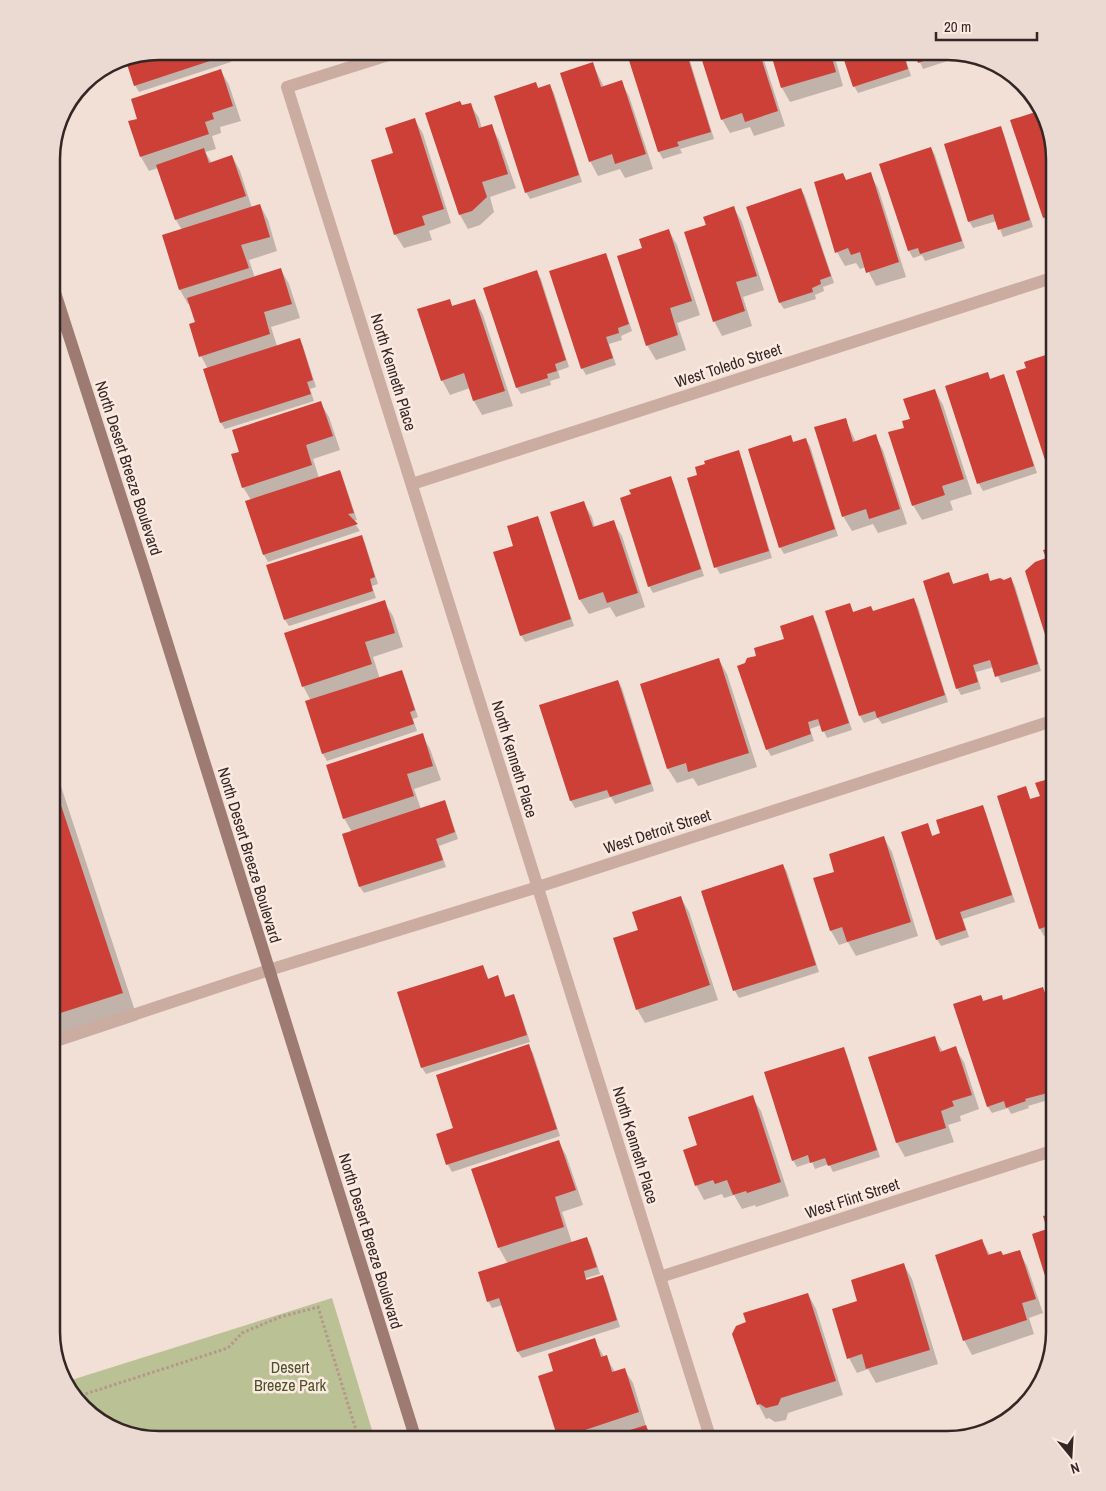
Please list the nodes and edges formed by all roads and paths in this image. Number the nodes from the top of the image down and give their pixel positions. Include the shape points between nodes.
1 (373, 60) edge
2 (1046, 280) edge
3 (60, 305) edge
4 (412, 484) junction
5 (1046, 723) edge
6 (538, 887) junction
7 (269, 970) junction
8 (60, 1039) edge
9 (1046, 1153) edge
10 (660, 1277) junction
11 (82, 1395) edge
12 (356, 1431) edge
13 (413, 1431) edge
14 (708, 1431) edge

1 - 4 street, North Kenneth Place via 288,87
2 - 4 street, West Toledo Street
3 - 7 street, North Desert Breeze Boulevard
4 - 6 street, North Kenneth Place
5 - 6 street, West Detroit Street
6 - 7 street, West Detroit Street
6 - 10 street, North Kenneth Place
7 - 8 street, West Detroit Street
7 - 13 street, North Desert Breeze Boulevard
9 - 10 street, West Flint Street
10 - 14 street, North Kenneth Place
11 - 12 path via 228,1348 242,1333 280,1317 318,1307

